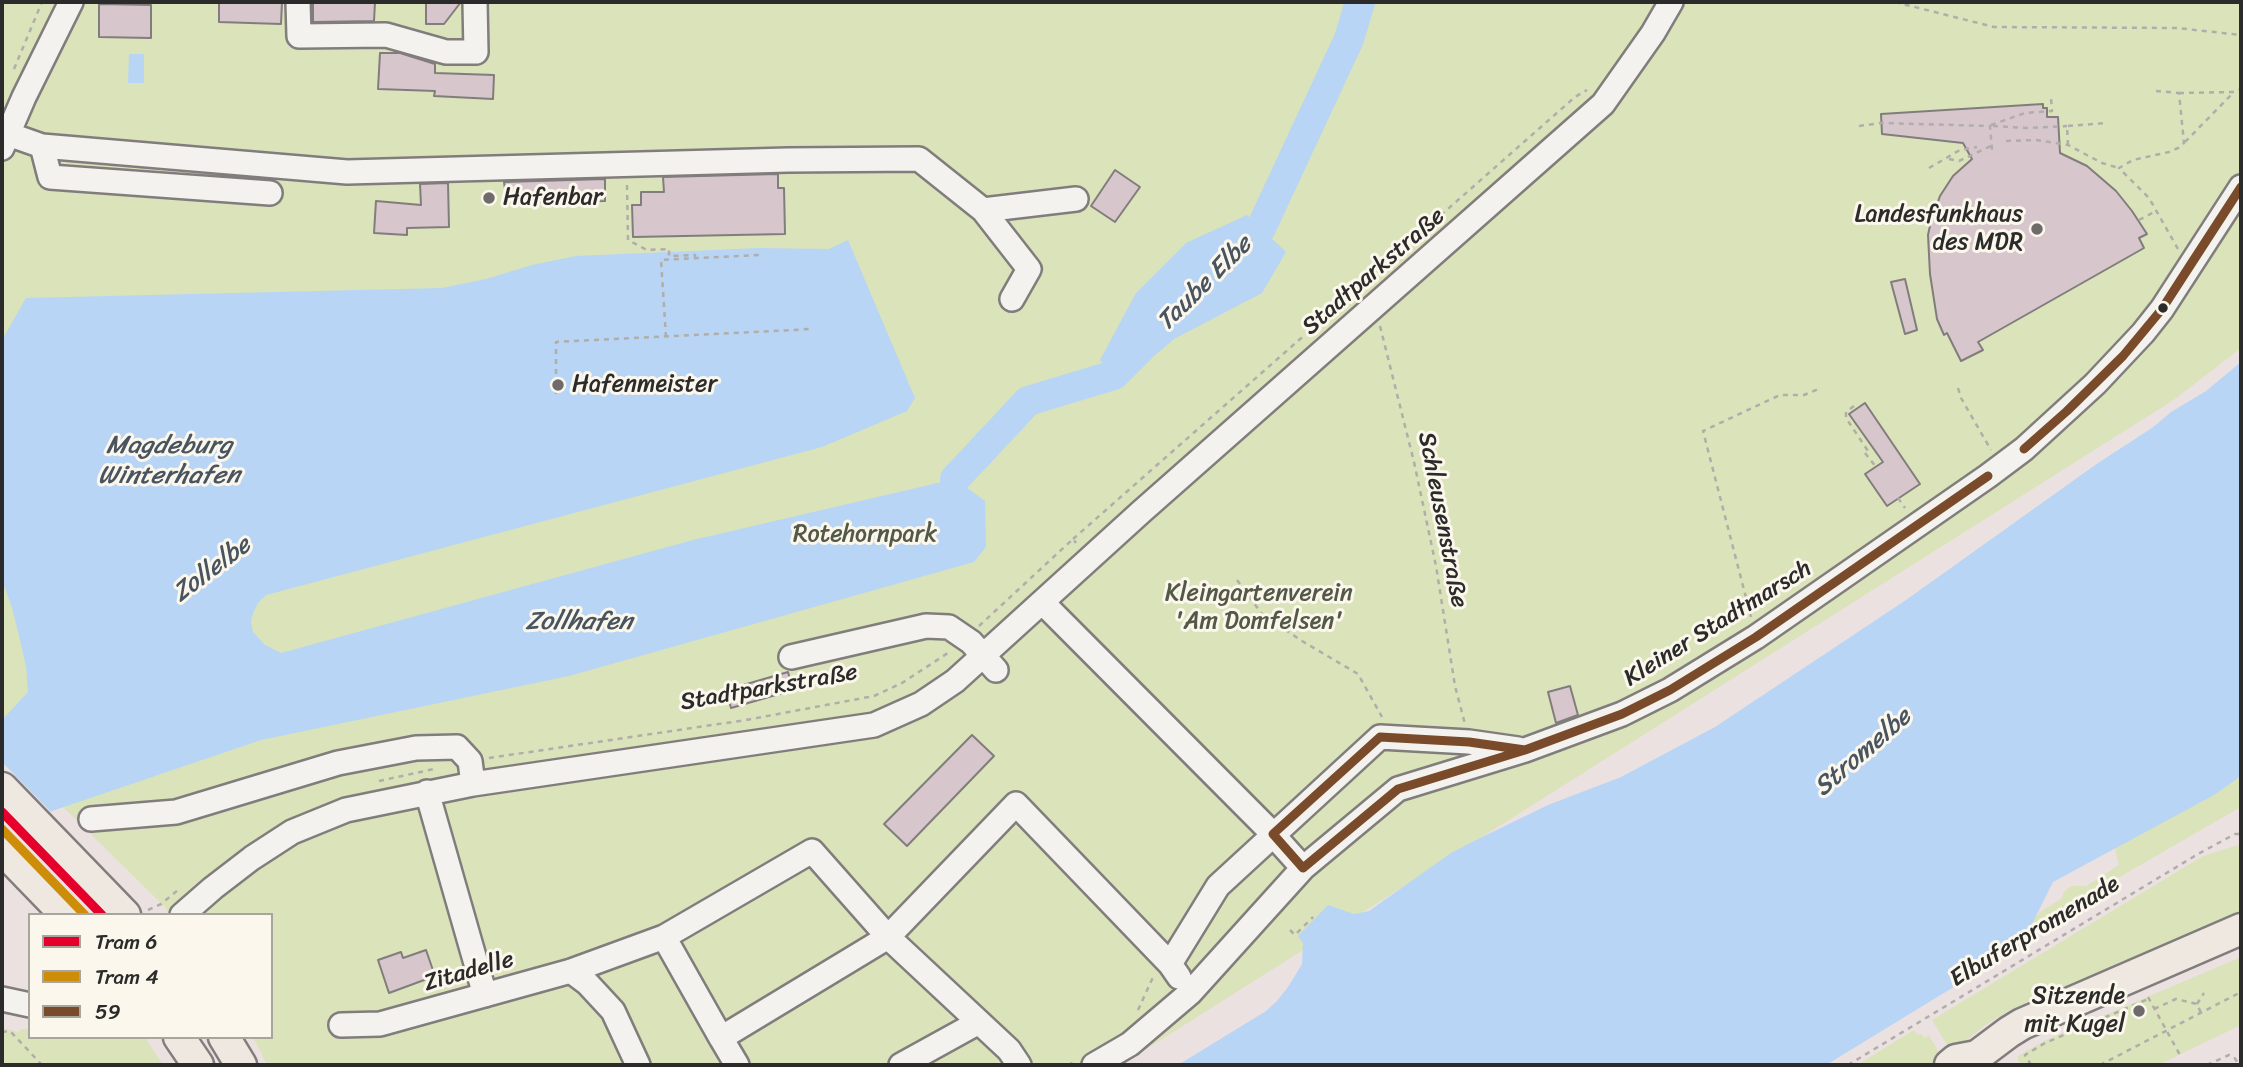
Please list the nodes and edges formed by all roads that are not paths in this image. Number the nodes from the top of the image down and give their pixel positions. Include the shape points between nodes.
1 (71, 2) edge
2 (298, 2) edge
3 (475, 2) edge
4 (1671, 2) edge
5 (5, 141) edge
6 (42, 146) junction
7 (2241, 187) edge
8 (270, 193) dead end
9 (1076, 199) dead end
10 (983, 211) junction
11 (1012, 299) dead end
12 (1043, 603) junction
13 (791, 657) dead end
14 (989, 663) junction
15 (1525, 750) junction
16 (473, 784) junction
17 (2, 788) edge
18 (427, 792) junction
19 (92, 819) dead end
20 (1273, 834) junction
21 (2, 849) edge
22 (1303, 868) junction
23 (58, 907) edge
24 (136, 913) edge
25 (184, 913) edge
26 (2241, 929) edge
27 (664, 936) junction
28 (888, 937) junction
29 (1170, 964) junction
30 (571, 971) junction
31 (1189, 993) junction
32 (485, 995) junction
33 (2, 999) edge
34 (28, 1005) edge
35 (979, 1022) junction
36 (341, 1025) dead end
37 (722, 1038) junction
38 (180, 1039) edge
39 (225, 1039) edge
40 (1967, 1062) edge
41 (198, 1065) edge
42 (241, 1065) edge
43 (638, 1065) edge
44 (737, 1065) edge
45 (901, 1065) edge
46 (1019, 1065) edge
47 (1094, 1065) edge

1 - 5 street
2 - 3 street via 299,36 386,35 446,52 476,52
4 - 12 street, Stadtparkstraße via 1603,104
5 - 6 street
6 - 8 street via 50,177
6 - 10 street via 347,172 919,159
7 - 15 street, Kleiner Stadtmarsch via 2162,309 2123,356 2053,424 2000,467 1756,637 1658,696
9 - 10 street
10 - 11 street via 1029,269
12 - 14 street, Stadtparkstraße
12 - 20 street
13 - 14 street via 926,626 948,627 966,638
14 - 16 street, Stadtparkstraße via 921,704 874,725
15 - 20 street via 1380,737
15 - 22 street, Kleiner Stadtmarsch via 1398,789
16 - 18 street, Stadtparkstraße
16 - 19 street via 470,761 457,747 416,748 338,763 176,812
17 - 24 main road via 81,869
18 - 25 street, Stadtparkstraße via 346,810 292,832
18 - 32 street
20 - 22 street
20 - 29 street via 1218,886
21 - 23 main road
22 - 31 street, Kleiner Stadtmarsch
26 - 40 main road via 2022,1024
27 - 28 street, Zitadelle via 811,851
27 - 30 street, Zitadelle
27 - 37 street
28 - 29 street via 1016,804
28 - 35 street
28 - 37 street
29 - 31 street
30 - 32 street, Zitadelle
30 - 43 street via 613,1011
31 - 47 street, Kleiner Stadtmarsch via 1130,1044
32 - 36 street, Zitadelle via 380,1024
33 - 34 street
35 - 45 street
35 - 46 street
37 - 44 street
38 - 41 main road
39 - 42 main road

